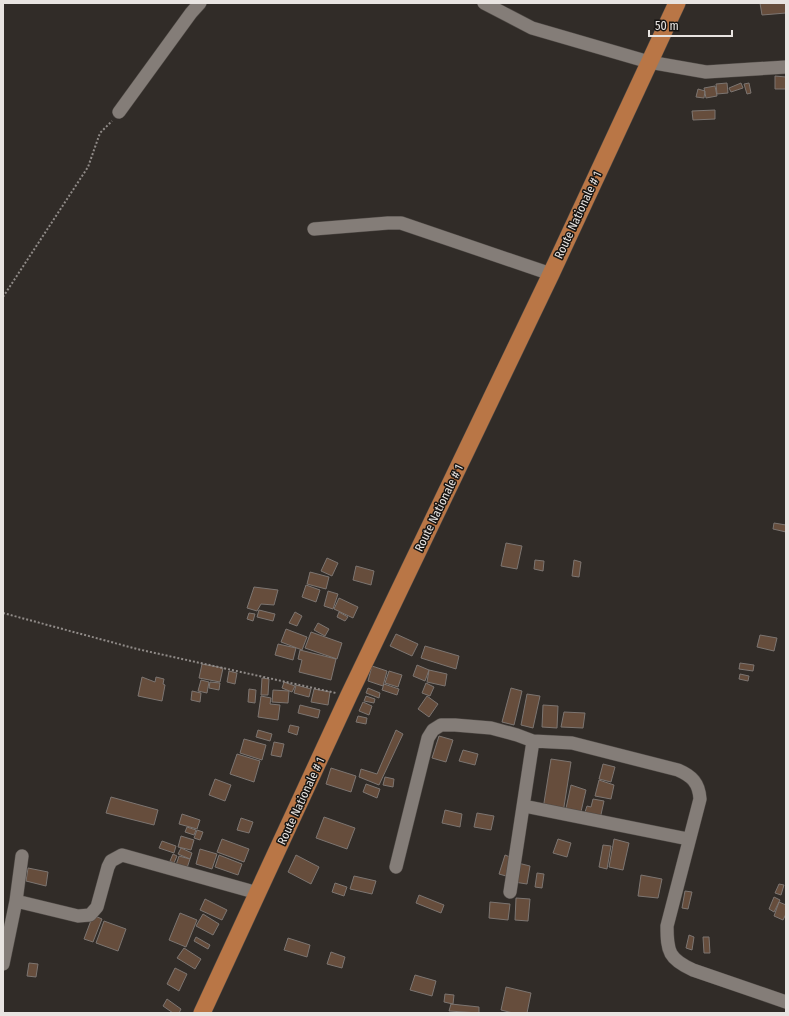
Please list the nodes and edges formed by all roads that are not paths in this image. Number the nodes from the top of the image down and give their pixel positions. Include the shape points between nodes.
1 (200, 3) edge
2 (484, 3) edge
3 (677, 3) edge
4 (649, 62) junction
5 (786, 66) edge
6 (119, 112) road end
7 (314, 229) dead end
8 (551, 274) junction
9 (533, 741) junction
10 (524, 806) junction
11 (688, 839) junction
12 (22, 856) dead end
13 (396, 867) dead end
14 (510, 892) dead end
15 (258, 893) junction
16 (16, 901) junction
17 (3, 964) edge
18 (786, 1002) edge
19 (202, 1013) edge

1 - 6 street
2 - 4 street via 532,28
3 - 4 main road, Route Nationale # 1
4 - 5 street via 706,72
4 - 8 main road, Route Nationale # 1
7 - 8 street via 401,223
8 - 15 main road, Route Nationale # 1
9 - 10 street
9 - 11 street via 572,743 690,775 700,790 700,799
9 - 13 street via 491,728 455,724 441,725 433,730 428,738
10 - 11 street
10 - 14 street
11 - 18 street via 667,926 667,942 671,956 693,970
12 - 16 street
15 - 16 street via 122,856 111,861 97,907 90,915 78,916
15 - 19 main road, Route Nationale # 1
16 - 17 street

